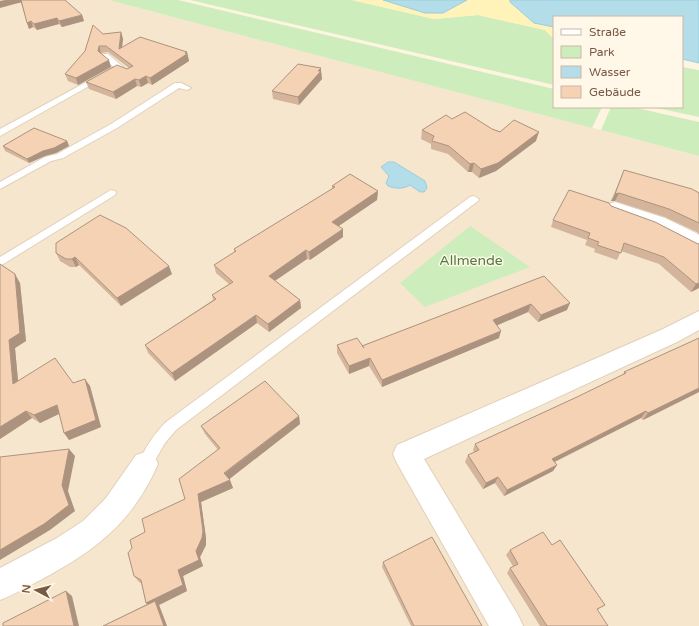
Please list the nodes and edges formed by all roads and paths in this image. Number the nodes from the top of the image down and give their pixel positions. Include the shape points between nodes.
1 (105, 56) edge
2 (187, 88) dead end
3 (0, 133) edge
4 (0, 186) edge
5 (111, 194) dead end
6 (474, 199) dead end
7 (615, 208) edge
8 (699, 244) edge
9 (0, 262) edge
10 (699, 320) edge
11 (145, 464) joint
12 (0, 585) edge
13 (507, 626) edge

1 - 3 lane via 122,68
2 - 4 lane via 178,85 114,126
5 - 9 lane
6 - 11 lane via 171,426 160,438
7 - 8 street via 656,221
10 - 13 street via 670,336 406,454
11 - 12 street via 128,492 104,521 75,542

